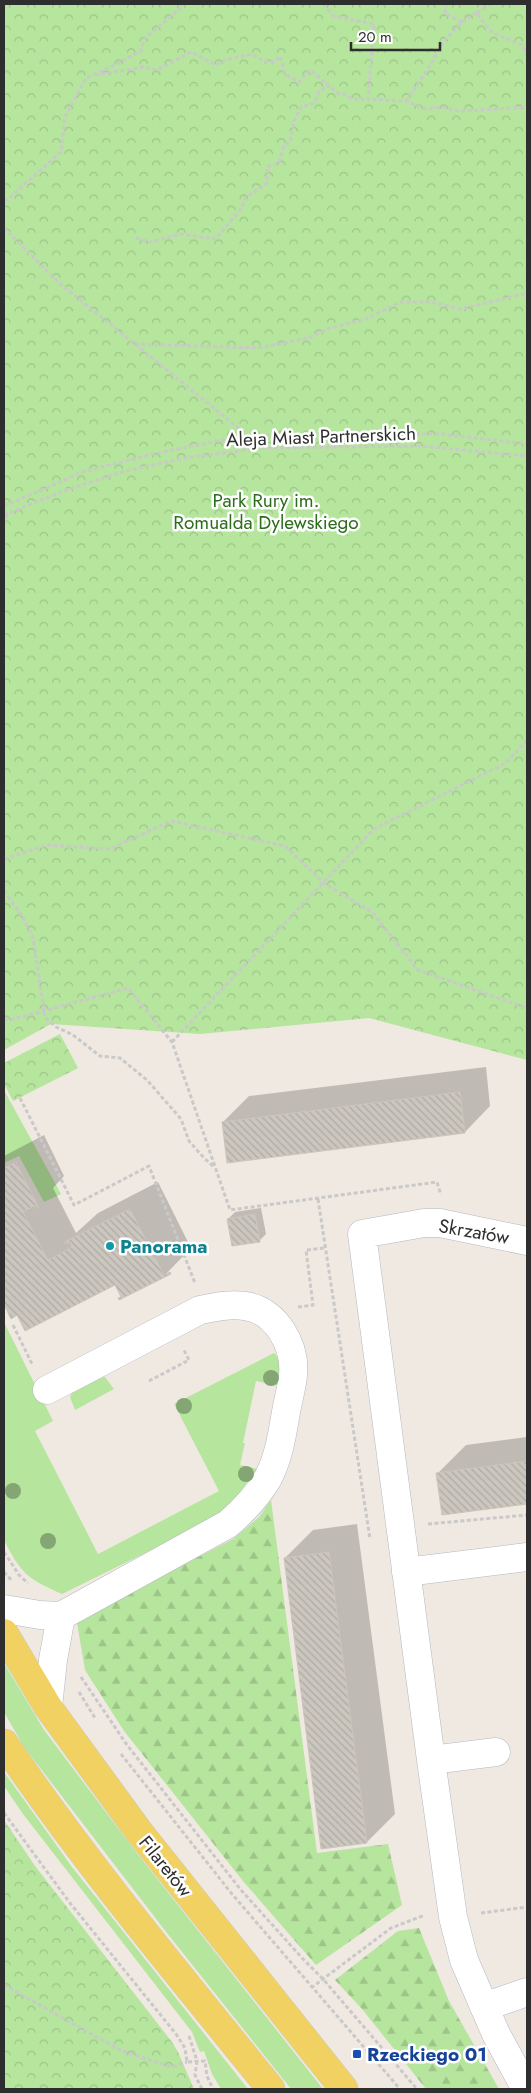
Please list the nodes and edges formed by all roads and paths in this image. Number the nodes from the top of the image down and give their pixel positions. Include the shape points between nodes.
1 (182, 4) edge
2 (324, 4) edge
3 (446, 4) edge
4 (491, 4) edge
5 (476, 13) junction
6 (462, 22) junction
7 (527, 55) edge
8 (95, 75) junction
9 (331, 86) junction
10 (368, 99) junction
11 (406, 101) junction
12 (527, 106) edge
13 (4, 200) edge
14 (4, 228) edge
15 (136, 238) dead end
16 (527, 293) edge
17 (135, 344) junction
18 (248, 435) junction
19 (527, 444) edge
20 (263, 448) junction
21 (527, 456) edge
22 (4, 506) edge
23 (6, 514) edge
24 (4, 526) edge
25 (527, 740) edge
26 (4, 859) edge
27 (324, 883) junction
28 (4, 891) edge
29 (527, 1008) edge
30 (45, 1011) junction
31 (4, 1019) edge
32 (172, 1042) junction
33 (20, 1098) dead end
34 (215, 1167) junction
35 (318, 1199) junction
36 (451, 1225) junction
37 (527, 1241) edge
38 (325, 1248) junction
39 (196, 1286) dead end
40 (292, 1308) dead end
41 (184, 1363) dead end
42 (149, 1382) dead end
43 (47, 1390) dead end
44 (527, 1515) edge
45 (399, 1527) junction
46 (369, 1530) junction
47 (370, 1540) dead end
48 (4, 1552) edge
49 (527, 1557) edge
50 (4, 1572) edge
51 (406, 1572) junction
52 (4, 1608) edge
53 (51, 1616) junction
54 (4, 1633) edge
55 (76, 1678) dead end
56 (78, 1691) dead end
57 (48, 1706) junction
58 (96, 1720) dead end
59 (4, 1743) edge
60 (117, 1749) dead end
61 (496, 1752) dead end
62 (431, 1760) junction
63 (4, 1813) edge
64 (423, 1915) dead end
65 (323, 1979) junction
66 (4, 1985) edge
67 (311, 1988) junction
68 (527, 1992) edge
69 (484, 2007) junction
70 (187, 2062) junction
71 (213, 2089) edge
72 (271, 2089) edge
73 (344, 2089) edge
74 (400, 2089) edge
75 (416, 2089) edge
76 (526, 2089) edge

1 - 8 path via 144,39 141,51
2 - 10 path via 333,16 374,24
3 - 6 path via 445,14
4 - 5 path
5 - 6 path
5 - 7 path via 493,33 522,45
6 - 11 path via 443,42
8 - 9 path via 144,67 157,70 191,52 216,65 252,54 264,61 275,62 280,56 285,74 299,82 310,70
8 - 13 path via 86,78 65,117 61,152
9 - 10 path via 338,94
9 - 15 path via 319,91 316,102 311,106 302,106 294,121 290,142 284,145 279,162 267,167 267,183 245,198 242,208 215,239 181,234 150,242
10 - 11 path
11 - 12 path via 424,109 441,107 460,111
14 - 17 path via 58,282
16 - 17 path via 461,309 431,302 401,302 366,319 330,328 308,338 259,348
17 - 18 path
18 - 19 path via 442,434
18 - 20 path
18 - 22 path via 83,472
20 - 21 path, Aleja Miast Partnerskich via 421,446
20 - 23 path, Aleja Miast Partnerskich via 184,458 122,472
23 - 24 path
25 - 27 path via 506,763 374,829
26 - 27 path via 47,845 110,849 171,821 285,846
27 - 29 path via 373,913 418,970
27 - 32 path
28 - 30 path via 33,938
30 - 31 path
30 - 32 path via 128,988
30 - 34 path via 45,1017 56,1027 73,1035 100,1056 120,1058 147,1080 181,1118 189,1141
32 - 34 path
33 - 39 path via 74,1205 149,1166
34 - 35 path via 230,1210
35 - 36 path via 437,1182
35 - 38 path
36 - 37 street, Skrzatów
36 - 45 street, Skrzatów via 424,1223 362,1234
38 - 40 path via 306,1250 313,1305
38 - 46 path
41 - 42 path
43 - 53 street via 200,1310 226,1305 258,1310 283,1331 290,1347 293,1373 278,1454 268,1478 249,1505 220,1529
44 - 45 path
45 - 46 path
45 - 51 street
46 - 47 path
48 - 53 path via 19,1575 49,1600
49 - 51 street
50 - 53 path
51 - 62 street
52 - 53 street
53 - 57 street via 53,1660
54 - 57 main road, Filaretów
55 - 65 path via 78,1673 127,1745 241,1890
56 - 58 path
57 - 73 main road, Filaretów via 140,1833
59 - 72 main road via 101,1876
60 - 67 path
61 - 62 street
62 - 69 street via 452,1917 464,1960
63 - 70 path via 70,1903 176,2034 185,2048
64 - 65 path via 391,1928
65 - 67 path
65 - 75 path
66 - 70 path via 120,2050 172,2067
67 - 74 path
68 - 69 street
69 - 76 street
70 - 71 path via 205,2061

